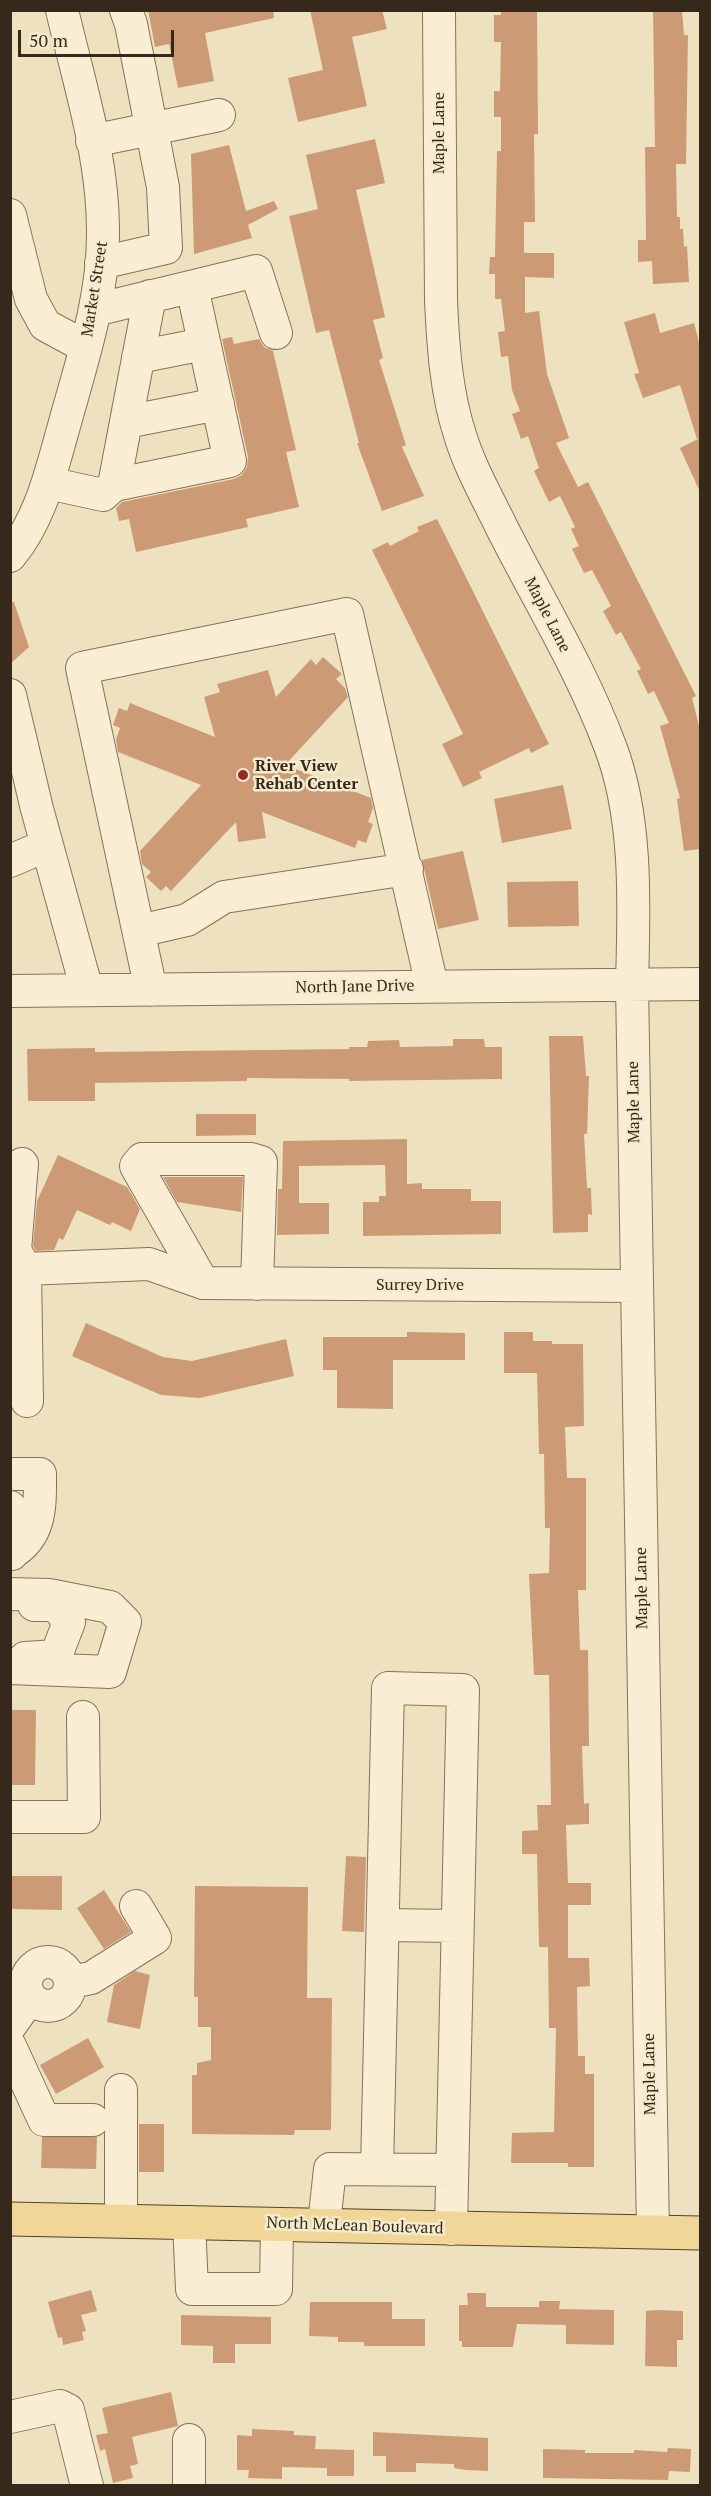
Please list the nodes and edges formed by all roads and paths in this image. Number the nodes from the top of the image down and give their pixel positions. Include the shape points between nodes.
1 (62, 10) edge
2 (126, 10) edge
3 (439, 10) edge
4 (219, 115) dead end
5 (151, 129) junction
6 (92, 141) junction
7 (10, 215) edge
8 (101, 263) junction
9 (192, 286) junction
10 (150, 296) junction
11 (95, 310) junction
12 (276, 333) dead end
13 (204, 344) junction
14 (86, 347) junction
15 (138, 357) junction
16 (218, 404) junction
17 (126, 422) junction
18 (48, 483) junction
19 (114, 485) junction
20 (20, 523) edge
21 (10, 556) edge
22 (10, 695) edge
23 (47, 845) junction
24 (10, 861) edge
25 (407, 869) junction
26 (139, 932) junction
27 (632, 984) junction
28 (700, 984) edge
29 (432, 986) junction
30 (87, 990) junction
31 (152, 990) junction
32 (10, 991) edge
33 (22, 1164) dead end
34 (25, 1269) junction
35 (203, 1283) junction
36 (256, 1284) junction
37 (637, 1286) junction
38 (27, 1401) dead end
39 (10, 1474) edge
40 (10, 1507) edge
41 (11, 1554) edge
42 (10, 1594) edge
43 (10, 1606) edge
44 (17, 1665) edge
45 (83, 1717) dead end
46 (10, 1817) edge
47 (136, 1906) dead end
48 (383, 1925) junction
49 (457, 1926) junction
50 (23, 1981) edge
51 (10, 2026) edge
52 (10, 2046) edge
53 (121, 2090) dead end
54 (93, 2120) dead end
55 (377, 2169) junction
56 (451, 2170) junction
57 (10, 2219) edge
58 (121, 2221) junction
59 (189, 2222) junction
60 (277, 2224) junction
61 (324, 2224) junction
62 (450, 2229) junction
63 (653, 2232) junction
64 (700, 2233) edge
65 (10, 2417) edge
66 (189, 2440) dead end
67 (87, 2486) edge
68 (189, 2486) edge

1 - 6 street, Market Street
2 - 5 street
3 - 27 street, Maple Lane via 441,300 450,395 459,434 475,474 611,747 627,814 634,902
4 - 5 street
5 - 6 street
5 - 8 street via 163,187 166,248
6 - 8 street, Market Street via 104,234
7 - 14 street via 31,299 45,325
8 - 11 street, Market Street
9 - 10 street
9 - 12 street via 256,271
9 - 13 street
10 - 11 street
10 - 15 street
11 - 14 street, Market Street
13 - 15 street
13 - 16 street
14 - 18 street, Market Street
15 - 17 street
16 - 17 street
16 - 19 street via 230,461
17 - 19 street
18 - 19 street via 103,495
18 - 20 street, Market Street
20 - 21 street, Market Street
22 - 23 street
23 - 24 street
23 - 30 street
25 - 26 street via 224,897 187,920
25 - 26 street via 347,614 82,668
25 - 29 street
26 - 31 street
27 - 28 street, North Jane Drive
27 - 29 street, North Jane Drive
27 - 37 street, Maple Lane
29 - 31 street, North Jane Drive
30 - 31 street, North Jane Drive
30 - 32 street, North Jane Drive
33 - 34 street via 15,1250
34 - 35 street, Surrey Drive via 149,1264
34 - 38 street
35 - 36 street, Surrey Drive
35 - 36 street via 136,1166 142,1159 261,1162
36 - 37 street, Surrey Drive
37 - 63 street, Maple Lane
39 - 41 street via 40,1474 40,1517
40 - 41 street
42 - 44 street via 49,1595 110,1607 125,1622 110,1672
43 - 44 street via 56,1605 69,1622 56,1656
45 - 46 street via 84,1817
47 - 50 street via 155,1938 91,1978 70,1982 69,1994 58,2005 42,2006
48 - 49 street
48 - 49 street via 388,1688 463,1690
48 - 55 street
49 - 56 street
50 - 51 street
52 - 54 street via 44,2120
53 - 58 street
55 - 56 street
55 - 61 street via 330,2169
56 - 62 street
57 - 58 main road, North McLean Boulevard
58 - 59 main road, North McLean Boulevard
59 - 60 main road, North McLean Boulevard
59 - 60 street via 192,2289 276,2289
60 - 61 main road, North McLean Boulevard
61 - 62 main road, North McLean Boulevard
62 - 63 main road, North McLean Boulevard
63 - 64 main road, North McLean Boulevard
65 - 67 street via 60,2406 68,2410
66 - 68 street

